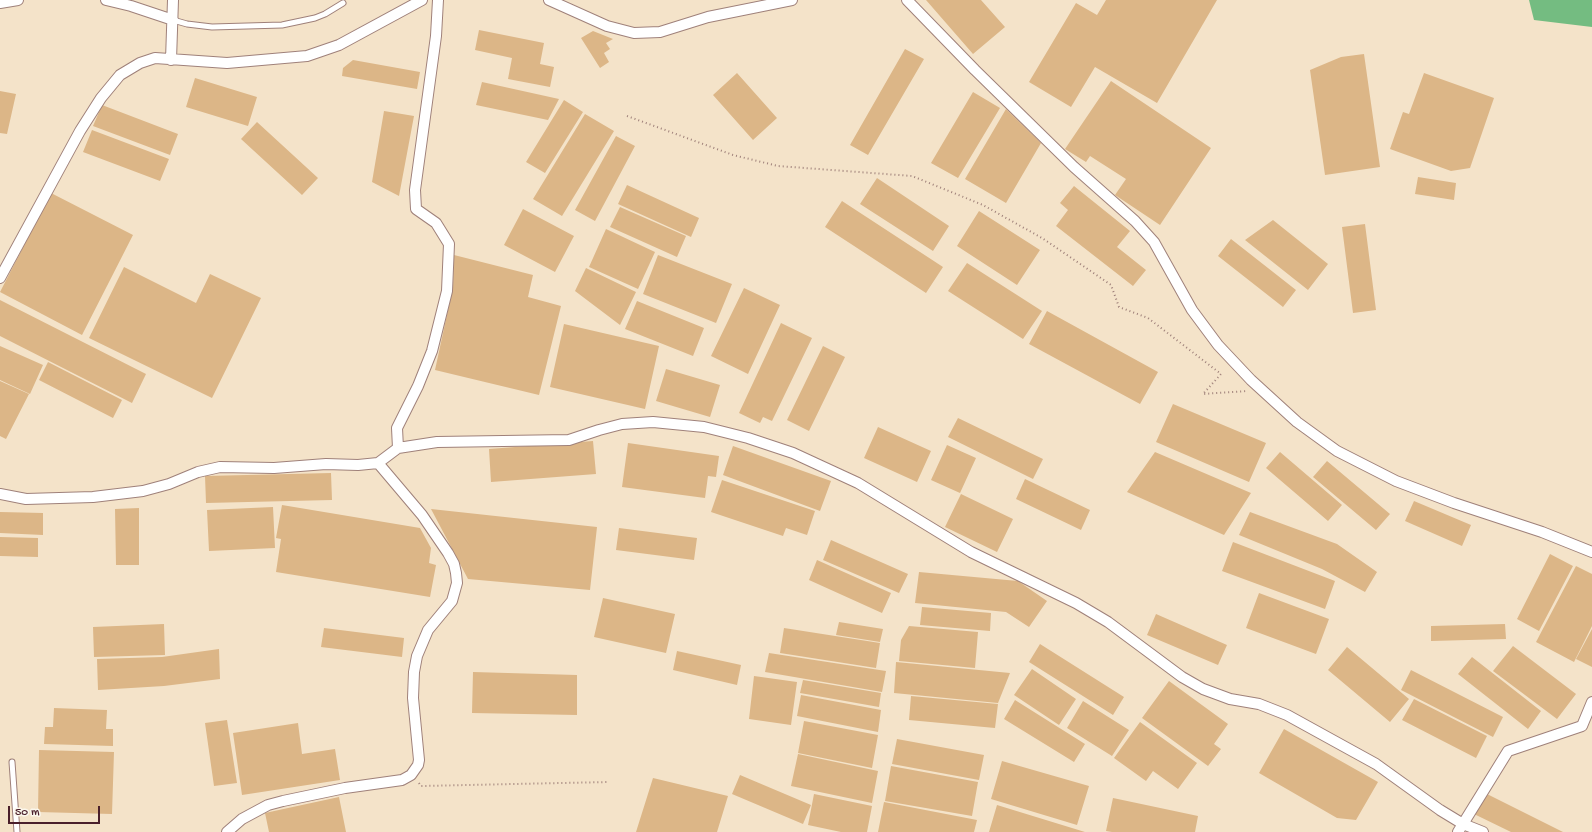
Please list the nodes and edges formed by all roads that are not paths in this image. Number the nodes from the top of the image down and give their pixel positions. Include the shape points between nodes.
1 (18, 0) edge
2 (106, 0) edge
3 (174, 0) edge
4 (422, 0) edge
5 (438, 0) edge
6 (550, 0) edge
7 (792, 0) edge
8 (907, 0) edge
9 (0, 3) edge
10 (343, 3) dead end
11 (174, 20) junction
12 (171, 60) junction
13 (0, 278) edge
14 (398, 448) junction
15 (378, 463) junction
16 (0, 494) edge
17 (1592, 552) edge
18 (1592, 702) edge
19 (12, 762) dead end
20 (1460, 828) edge
21 (17, 832) edge
22 (227, 832) edge
23 (1483, 832) edge

1 - 9 street
2 - 11 street
3 - 11 street
4 - 12 street via 339,45 307,56 227,63
5 - 14 street via 436,36 415,190 416,209 436,224 449,244 447,290 432,351 397,428
6 - 7 street via 607,26 634,33 660,32 708,17
8 - 17 street via 1074,167 1136,221 1154,242 1192,310 1218,345 1297,422 1337,451 1396,481
10 - 11 lane via 314,18 282,25 212,27
11 - 12 street
12 - 13 street via 155,58 140,63 120,75 101,98 80,131
14 - 15 street
14 - 20 street via 437,442 569,440 622,424 653,422 704,427 793,453 858,484 971,552 1076,603 1101,618 1182,678 1230,699 1259,704 1287,715 1376,764 1440,810
15 - 16 street via 274,468 220,467 143,491 93,497 26,498
15 - 22 street via 448,553 456,573 452,600 428,630 417,656 412,686 419,760 415,770 402,780 344,788 283,801 254,812
18 - 20 street via 1582,726 1508,751
19 - 21 lane
20 - 23 street

